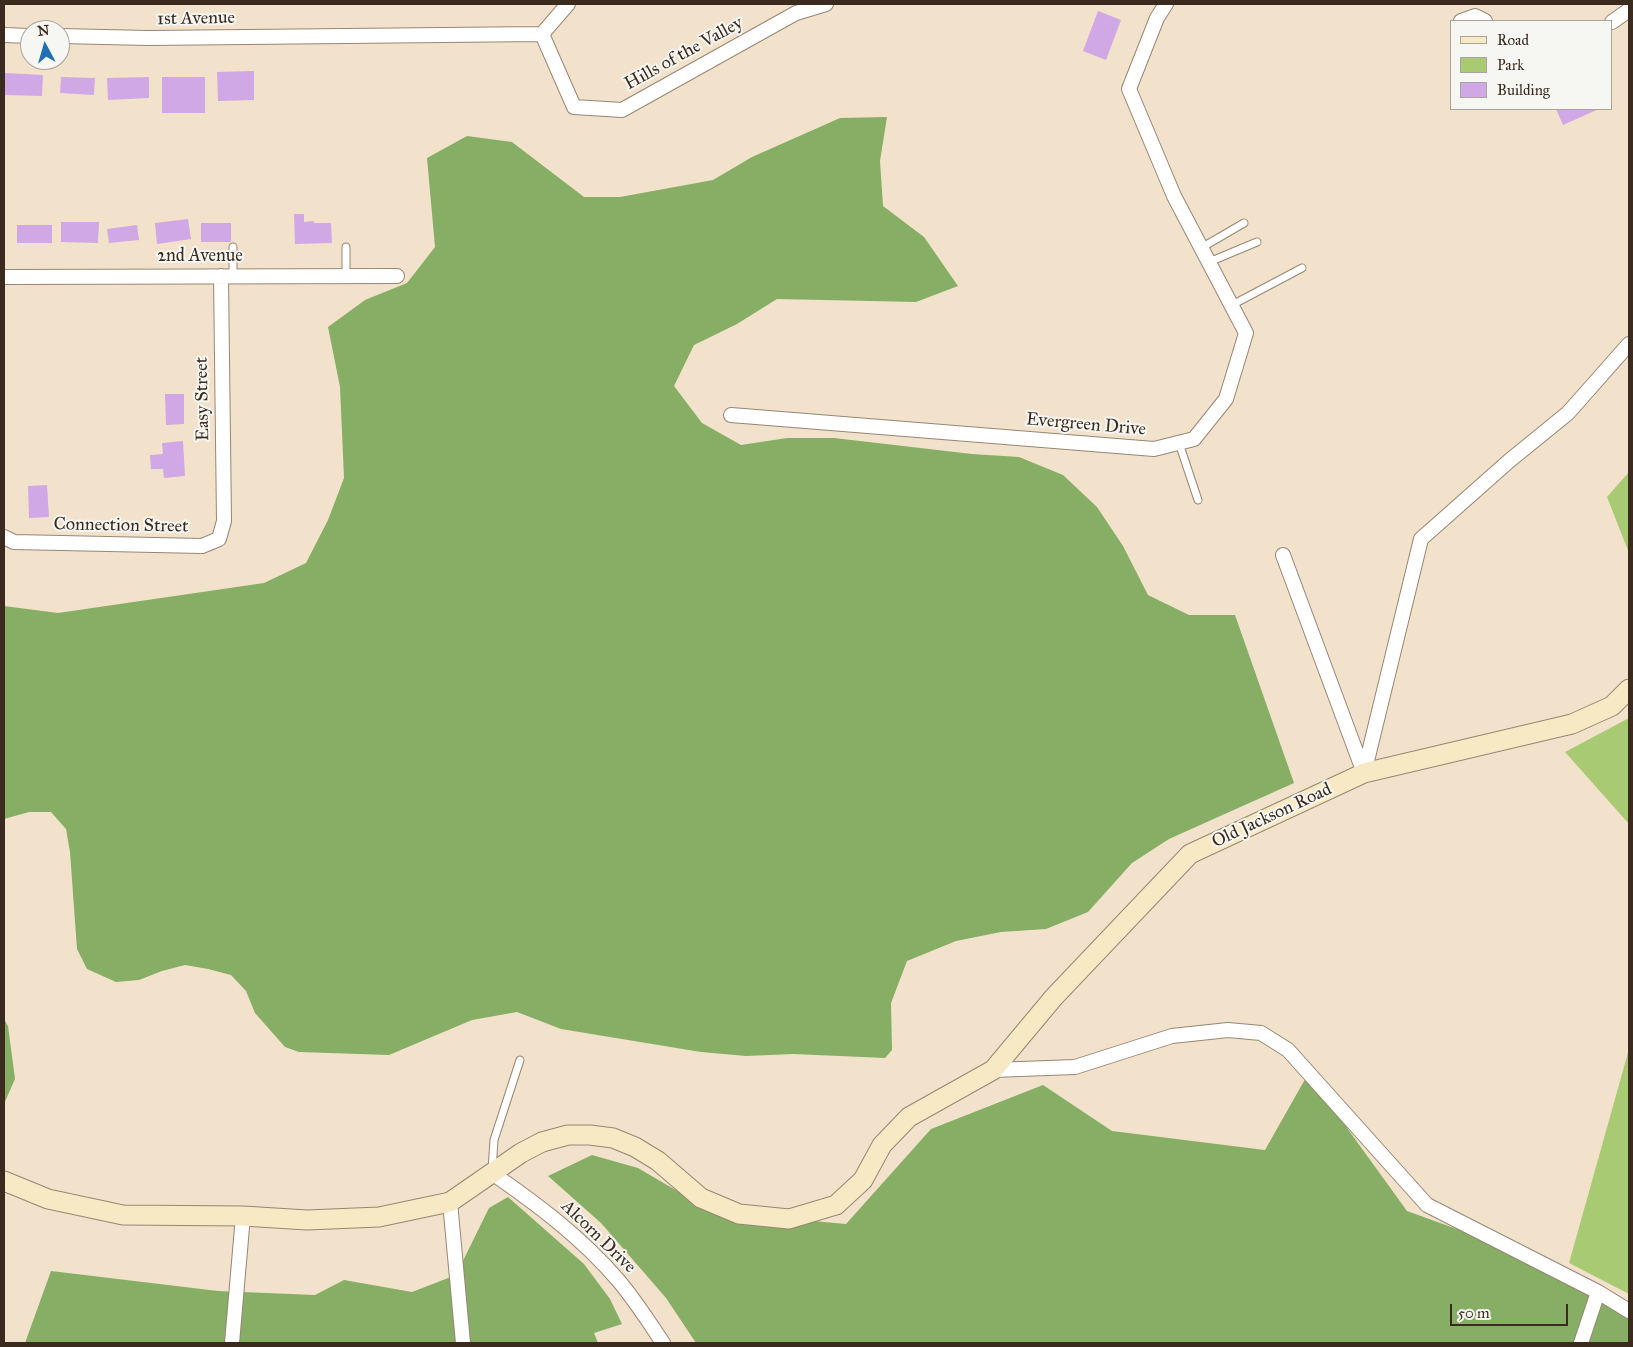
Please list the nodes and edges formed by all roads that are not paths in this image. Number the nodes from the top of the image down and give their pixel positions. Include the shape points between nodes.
1 (568, 4) edge
2 (826, 4) edge
3 (1166, 4) edge
4 (1629, 10) edge
5 (1464, 20) edge
6 (1483, 20) edge
7 (1613, 21) edge
8 (542, 34) junction
9 (4, 35) edge
10 (20, 36) edge
11 (70, 36) edge
12 (1244, 223) dead end
13 (1258, 242) dead end
14 (233, 247) dead end
15 (346, 247) dead end
16 (1202, 248) junction
17 (1209, 262) junction
18 (1302, 268) dead end
19 (227, 276) junction
20 (346, 276) junction
21 (397, 276) dead end
22 (4, 277) edge
23 (1232, 305) junction
24 (1629, 344) edge
25 (731, 415) dead end
26 (1178, 443) junction
27 (1198, 500) dead end
28 (224, 521) joint
29 (4, 537) edge
30 (1283, 555) dead end
31 (1629, 689) edge
32 (1364, 773) junction
33 (520, 1060) dead end
34 (993, 1070) junction
35 (492, 1173) junction
36 (4, 1181) edge
37 (450, 1202) junction
38 (243, 1216) junction
39 (1598, 1292) junction
40 (1629, 1311) edge
41 (232, 1343) edge
42 (463, 1343) edge
43 (663, 1343) edge
44 (1581, 1343) edge

1 - 8 street
2 - 8 street, Hills of the Valley via 796,13 622,110 574,108
3 - 16 street, Evergreen Drive via 1157,18 1129,89 1174,196
4 - 7 street
5 - 6 street via 1475,16
8 - 11 street, 1st Avenue
9 - 10 street
12 - 16 lane
13 - 17 lane
14 - 19 lane
15 - 20 lane
16 - 17 street, Evergreen Drive
17 - 23 street, Evergreen Drive
18 - 23 lane
19 - 20 street, 2nd Avenue
19 - 22 street, 2nd Avenue
19 - 28 street, Easy Street
20 - 21 street, 2nd Avenue
23 - 26 street, Evergreen Drive via 1246,333 1226,399 1194,439
24 - 32 street via 1568,413 1508,461 1421,539
25 - 26 street, Evergreen Drive via 1154,449
26 - 27 lane
28 - 29 street, Connection Street via 219,539 202,546 14,542
30 - 32 street
31 - 32 street, Old Jackson Road via 1612,706 1572,724
32 - 34 street, Old Jackson Road via 1190,854 1054,997
33 - 35 lane via 494,1140
34 - 35 street via 909,1117 882,1145 863,1180 836,1205 788,1219 739,1214 702,1198 658,1160 613,1138 568,1135 542,1142
34 - 39 street via 1075,1067 1172,1036 1228,1030 1261,1034 1288,1050 1427,1205
35 - 37 street
35 - 43 street, Alcorn Drive via 563,1225 598,1258
36 - 38 street via 48,1199 123,1215
37 - 38 street via 379,1217 307,1220
37 - 42 street
38 - 41 street
39 - 40 street
39 - 44 street

